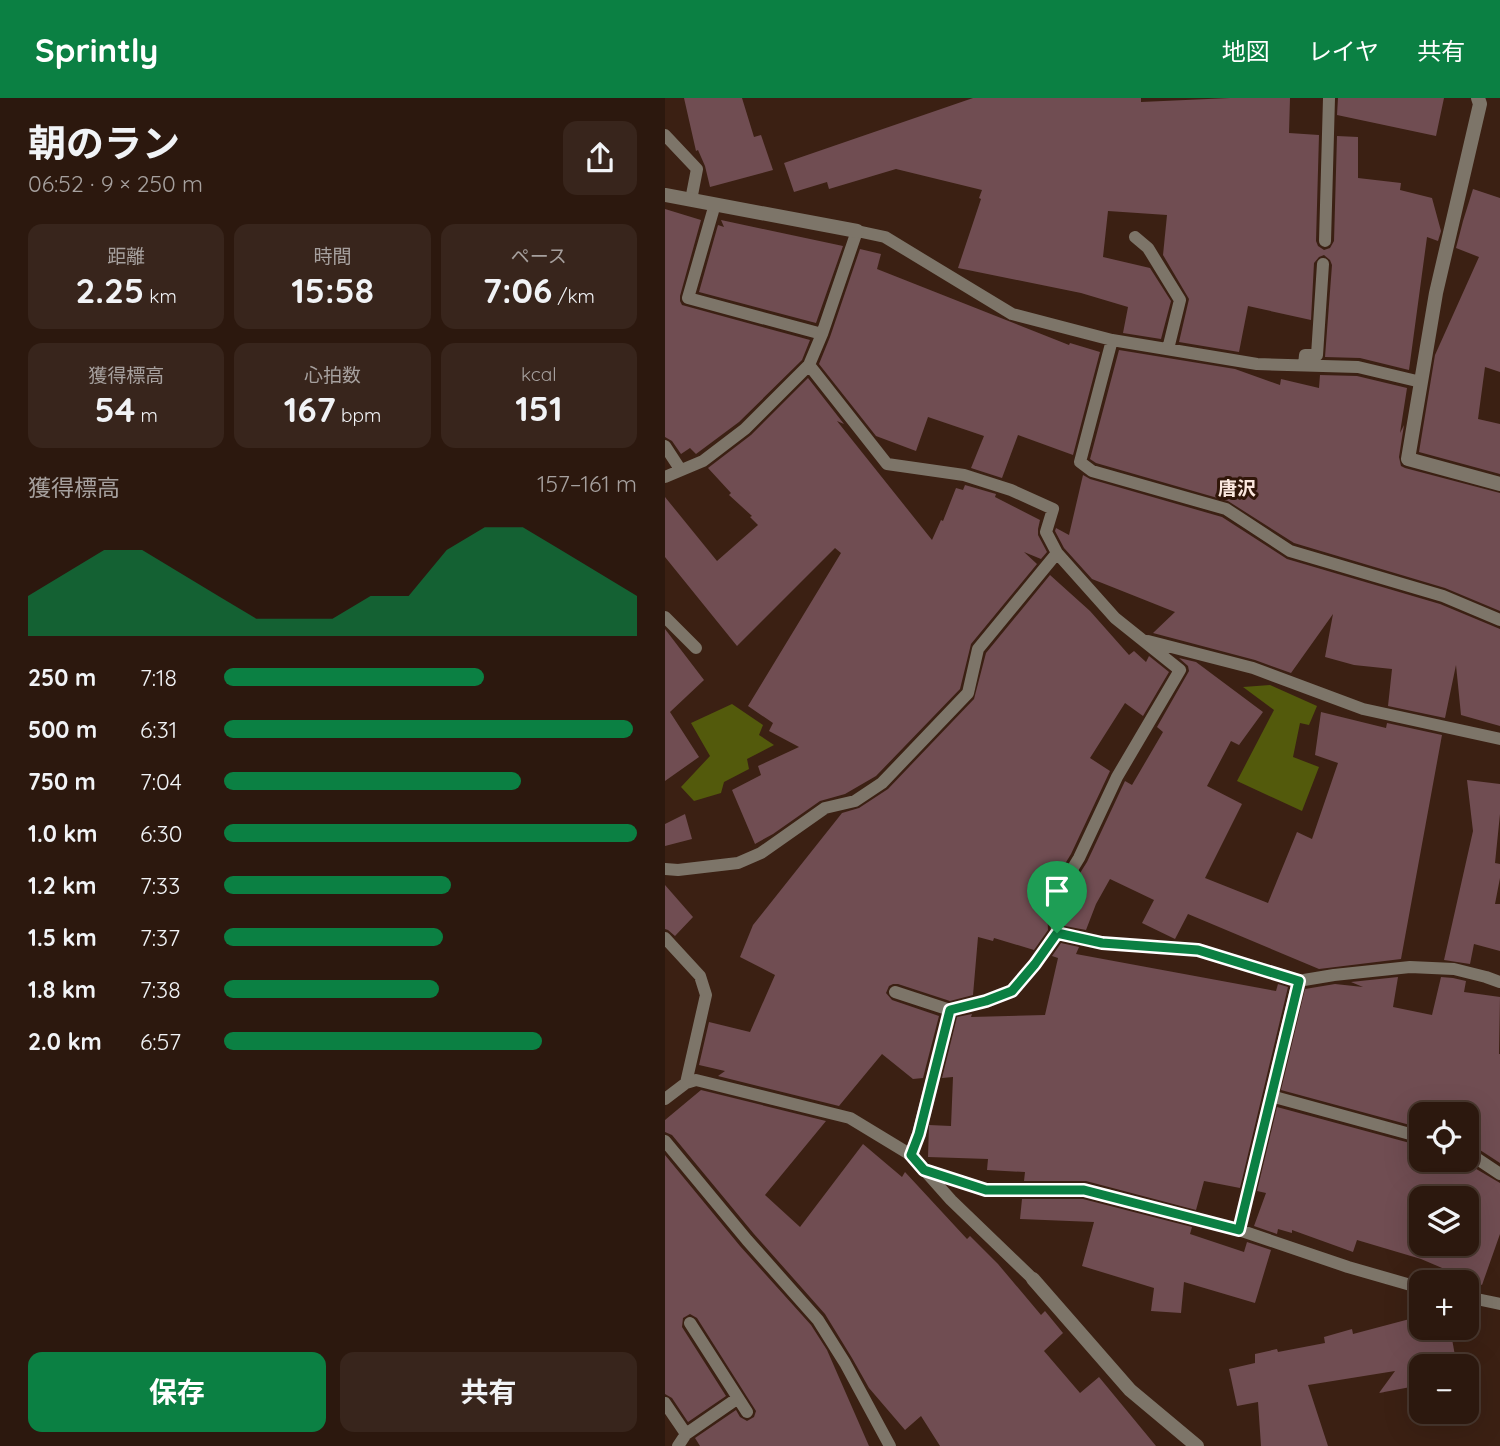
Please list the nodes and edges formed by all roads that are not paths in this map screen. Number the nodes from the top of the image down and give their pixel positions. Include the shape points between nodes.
1 (1329, 98) edge
2 (1478, 98) edge
3 (665, 135) edge
4 (665, 195) edge
5 (691, 200) junction
6 (715, 204) junction
7 (857, 231) junction
8 (1135, 237) dead end
9 (1325, 241) dead end
10 (1323, 264) dead end
11 (822, 334) junction
12 (1112, 340) junction
13 (1168, 349) junction
14 (809, 365) junction
15 (1304, 365) junction
16 (1421, 382) junction
17 (665, 446) edge
18 (680, 469) junction
19 (665, 477) edge
20 (1500, 484) edge
21 (1057, 553) junction
22 (665, 617) edge
23 (1500, 621) edge
24 (1141, 639) junction
25 (697, 648) dead end
26 (1500, 739) edge
27 (665, 869) edge
28 (1057, 933) junction
29 (665, 938) edge
30 (1299, 981) junction
31 (1500, 982) edge
32 (895, 992) dead end
33 (950, 1010) junction
34 (686, 1083) junction
35 (1271, 1096) junction
36 (665, 1099) edge
37 (1409, 1134) edge
38 (665, 1141) edge
39 (911, 1155) junction
40 (1479, 1160) edge
41 (924, 1170) junction
42 (1500, 1174) edge
43 (1239, 1230) junction
44 (1033, 1279) joint
45 (1409, 1285) edge
46 (1479, 1299) edge
47 (1500, 1303) edge
48 (690, 1323) dead end
49 (738, 1398) junction
50 (665, 1403) edge
51 (747, 1412) dead end
52 (686, 1434) junction
53 (678, 1446) edge
54 (890, 1446) edge
55 (1197, 1446) edge

1 - 9 lane
2 - 16 street
3 - 5 lane via 697,169
4 - 5 street
5 - 6 street
6 - 7 street
6 - 11 lane via 688,298
7 - 11 lane
7 - 12 lane via 885,237 1012,314
8 - 13 lane via 1148,248 1179,300
10 - 15 lane via 1317,355 1305,355
11 - 14 lane
12 - 13 lane
12 - 23 lane via 1080,462 1091,471 1226,509 1290,551 1443,596
13 - 15 lane via 1257,364
14 - 18 lane via 745,429 703,461
14 - 21 lane via 887,464 964,475 1053,509 1046,532
15 - 16 lane via 1358,367
16 - 20 street via 1408,459
17 - 18 lane
18 - 19 lane
21 - 24 lane via 1115,618
21 - 27 lane via 978,649 968,693 882,783 855,801 825,808 761,853 738,863
22 - 25 lane
24 - 26 lane via 1253,668 1363,709
24 - 28 lane via 1180,670 1117,776 1062,886
28 - 30 lane via 1102,943 1198,950
28 - 33 lane via 1012,991
29 - 34 lane via 700,976 706,995
30 - 31 lane via 1410,967 1454,970
30 - 35 lane
32 - 33 lane
33 - 39 lane
34 - 36 lane
34 - 39 lane via 696,1080 850,1118
35 - 37 lane
35 - 43 lane
38 - 54 lane via 818,1320
39 - 41 lane
40 - 42 lane
41 - 43 lane via 986,1190 1084,1190
41 - 44 lane
43 - 45 lane
44 - 55 street via 1130,1390
46 - 47 lane
48 - 49 lane
49 - 51 lane
49 - 52 lane
50 - 52 lane
52 - 53 lane

